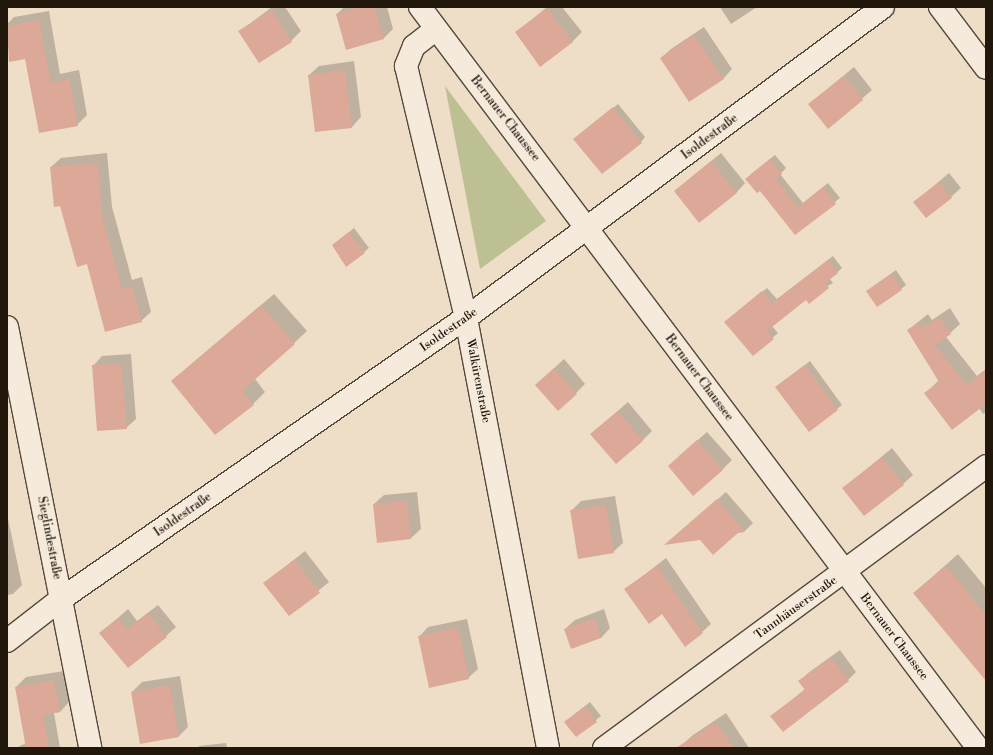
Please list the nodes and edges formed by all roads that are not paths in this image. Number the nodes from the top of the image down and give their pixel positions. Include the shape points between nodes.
1 (420, 7) edge
2 (883, 7) edge
3 (940, 7) edge
4 (436, 29) junction
5 (986, 68) edge
6 (589, 228) junction
7 (466, 318) junction
8 (7, 327) edge
9 (986, 466) edge
10 (845, 572) junction
11 (61, 599) junction
12 (7, 641) edge
13 (90, 748) edge
14 (548, 748) edge
15 (604, 748) edge
16 (978, 748) edge

1 - 4 street, Bernauer Chaussee
2 - 6 street, Isoldestraße
3 - 5 street
4 - 6 street, Bernauer Chaussee
4 - 7 street, Walkürenstraße via 414,46 406,66
6 - 7 street, Isoldestraße
6 - 10 street, Bernauer Chaussee
7 - 11 street, Isoldestraße
7 - 14 street, Walkürenstraße
8 - 11 street, Sieglindestraße
9 - 10 street, Tannhäuserstraße
10 - 15 street, Tannhäuserstraße
10 - 16 street, Bernauer Chaussee
11 - 12 street, Isoldestraße
11 - 13 street, Sieglindestraße

